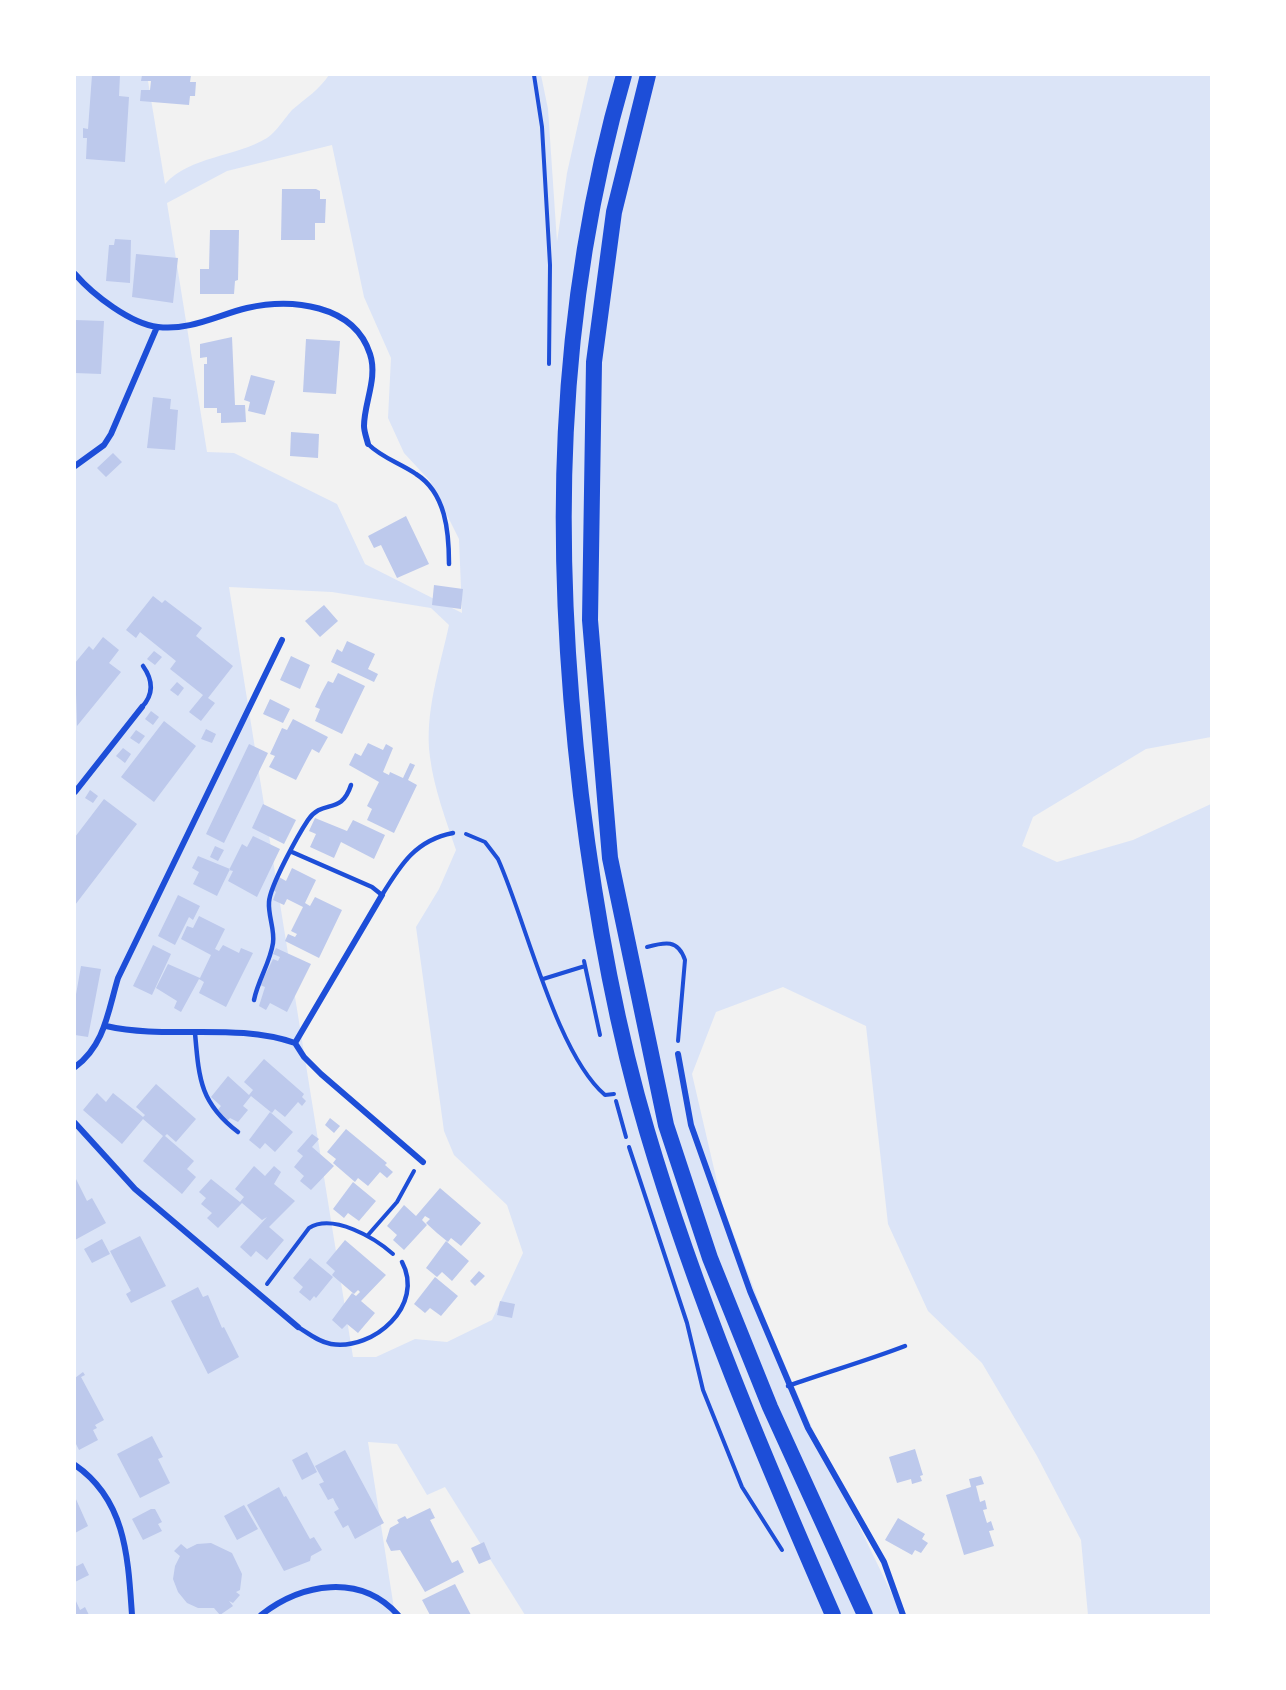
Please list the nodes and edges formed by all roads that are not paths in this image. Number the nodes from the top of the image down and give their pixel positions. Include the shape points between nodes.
1 (624, 75) edge
2 (648, 75) edge
3 (75, 274) edge
4 (157, 327) junction
5 (368, 444) joint
6 (75, 466) edge
7 (449, 564) dead end
8 (282, 640) dead end
9 (143, 666) dead end
10 (142, 707) joint
11 (351, 785) dead end
12 (75, 792) edge
13 (453, 833) road end
14 (292, 852) junction
15 (382, 895) junction
16 (254, 1000) dead end
17 (106, 1026) junction
18 (195, 1033) junction
19 (295, 1042) junction
20 (678, 1054) road end
21 (75, 1067) edge
22 (75, 1123) edge
23 (238, 1132) dead end
24 (421, 1162) road end
25 (402, 1262) road end
26 (298, 1327) joint
27 (905, 1346) dead end
28 (788, 1386) junction
29 (75, 1465) edge
30 (132, 1615) edge
31 (261, 1615) edge
32 (398, 1615) edge
33 (833, 1615) edge
34 (865, 1615) edge
35 (903, 1615) edge

1 - 33 highway via 586,229 564,420 566,605 574,729 589,858 621,1035 690,1266
2 - 34 highway via 614,212 594,362 590,620 610,858 666,1125 710,1257 770,1407
3 - 4 street via 104,302
4 - 5 street via 192,324 247,308 273,305 298,304 341,317 361,333 371,356 372,379 364,427
4 - 6 street via 111,434 104,445
5 - 7 lane via 416,474 435,493 446,524
8 - 17 street via 118,978
9 - 10 lane via 151,680 151,691
10 - 12 street
11 - 14 lane via 347,799 309,818
13 - 15 lane via 438,836 406,857
14 - 15 lane
14 - 16 lane via 271,890 268,908 273,942
15 - 19 street
17 - 18 street via 138,1032
17 - 21 street via 85,1060
18 - 19 street via 257,1034
18 - 23 lane via 208,1102
19 - 24 street via 321,1074
20 - 28 street via 696,1142
22 - 26 street via 135,1189
25 - 26 lane via 408,1274 405,1301 384,1330 372,1338 331,1344
27 - 28 lane
28 - 35 street via 879,1552
29 - 30 street via 102,1488 113,1506 124,1538
31 - 32 street via 279,1601 303,1592 343,1586 379,1598

